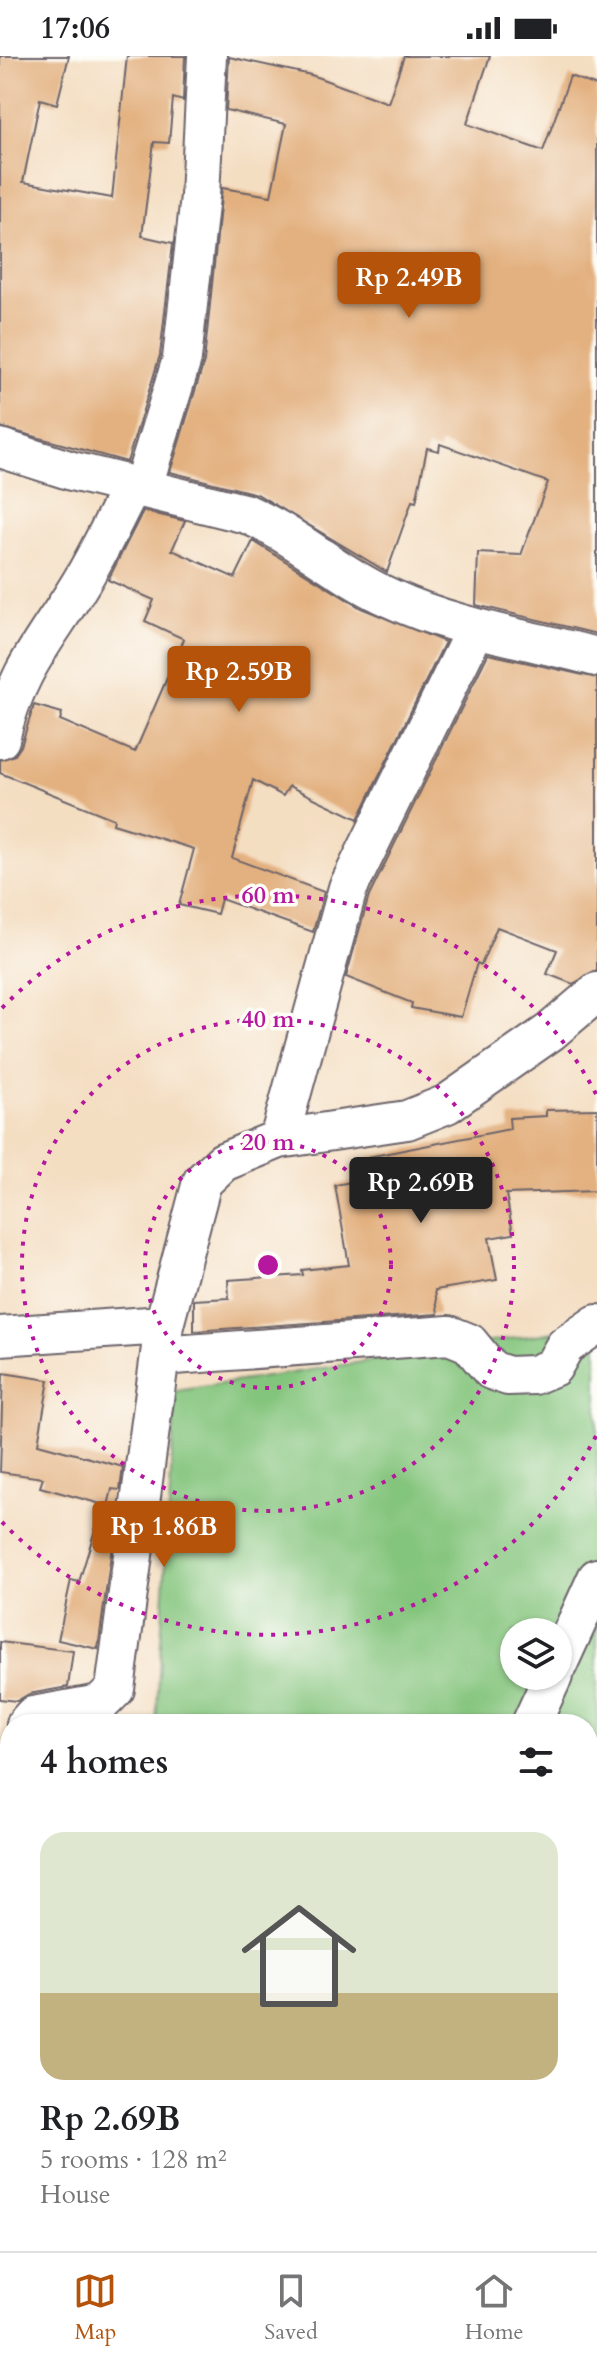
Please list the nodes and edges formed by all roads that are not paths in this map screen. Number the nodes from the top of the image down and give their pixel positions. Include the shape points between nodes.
1 (207, 56) edge
2 (0, 448) edge
3 (138, 486) junction
4 (476, 628) junction
5 (597, 657) edge
6 (0, 739) edge
7 (597, 992) edge
8 (279, 1139) junction
9 (597, 1324) edge
10 (0, 1336) edge
11 (162, 1341) junction
12 (597, 1578) edge
13 (572, 1633) edge
14 (547, 1690) edge
15 (44, 1714) edge
16 (536, 1714) edge

1 - 3 street via 200,196 182,359
2 - 3 street
3 - 4 street via 247,514 274,526 358,583
3 - 6 street via 25,666
4 - 5 street
4 - 8 street via 348,888
7 - 8 street via 447,1104 407,1120
8 - 11 street via 223,1162 202,1182
9 - 11 street via 565,1346 553,1367 534,1375 491,1370 469,1343 449,1335
10 - 11 street
11 - 15 street via 115,1689 100,1704
12 - 13 street
14 - 16 street

